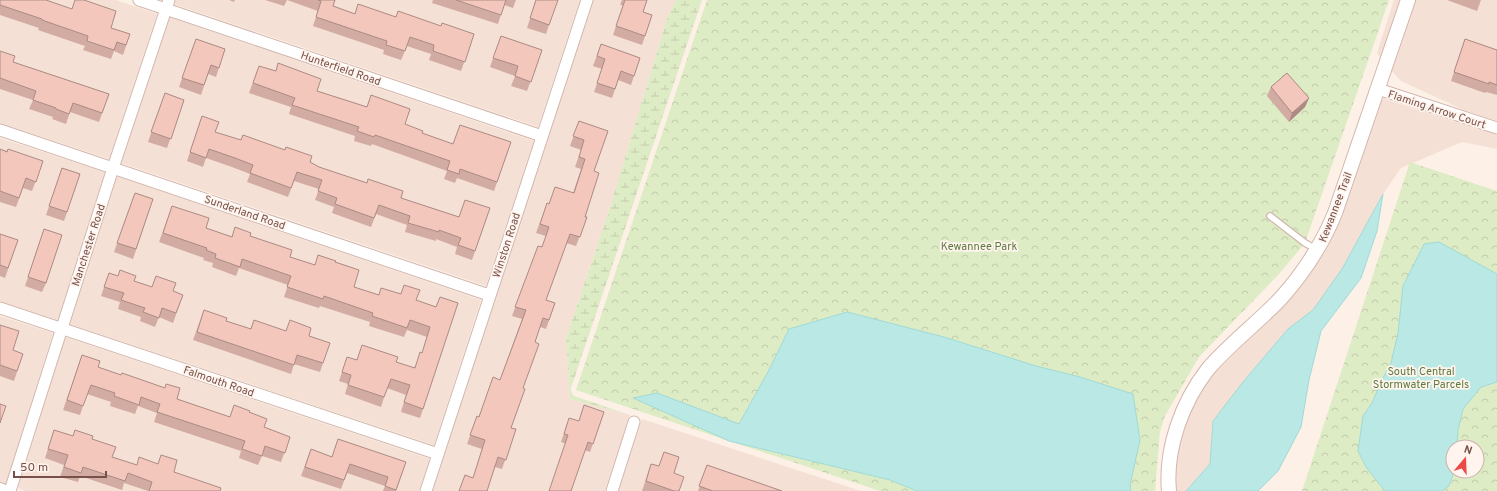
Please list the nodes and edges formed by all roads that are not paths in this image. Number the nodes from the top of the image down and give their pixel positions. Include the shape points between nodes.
1 (139, 0) edge
2 (587, 0) edge
3 (1408, 0) edge
4 (167, 4) edge
5 (1378, 89) junction
6 (1497, 128) edge
7 (0, 130) edge
8 (542, 136) junction
9 (113, 168) junction
10 (1270, 216) dead end
11 (1318, 250) junction
12 (489, 295) junction
13 (0, 308) edge
14 (62, 328) junction
15 (634, 422) dead end
16 (438, 454) junction
17 (1169, 490) edge
18 (10, 491) edge
19 (426, 491) edge
20 (612, 491) edge

1 - 4 street, Hunterfield Road
2 - 8 street, Winston Road
3 - 5 street, Kewannee Trail
4 - 8 street, Hunterfield Road
4 - 9 street, Manchester Road
5 - 6 street, Flaming Arrow Court
5 - 11 street, Kewannee Trail via 1335,213
7 - 9 street, Sunderland Road
8 - 12 street, Winston Road
9 - 12 street, Sunderland Road
9 - 14 street, Manchester Road
10 - 11 lane
11 - 17 street, Kewannee Trail via 1281,298 1225,352 1198,384 1177,430 1171,455
12 - 16 street, Winston Road
13 - 14 street, Falmouth Road
14 - 16 street, Falmouth Road
14 - 18 street, Manchester Road
15 - 20 street
16 - 19 street, Winston Road

